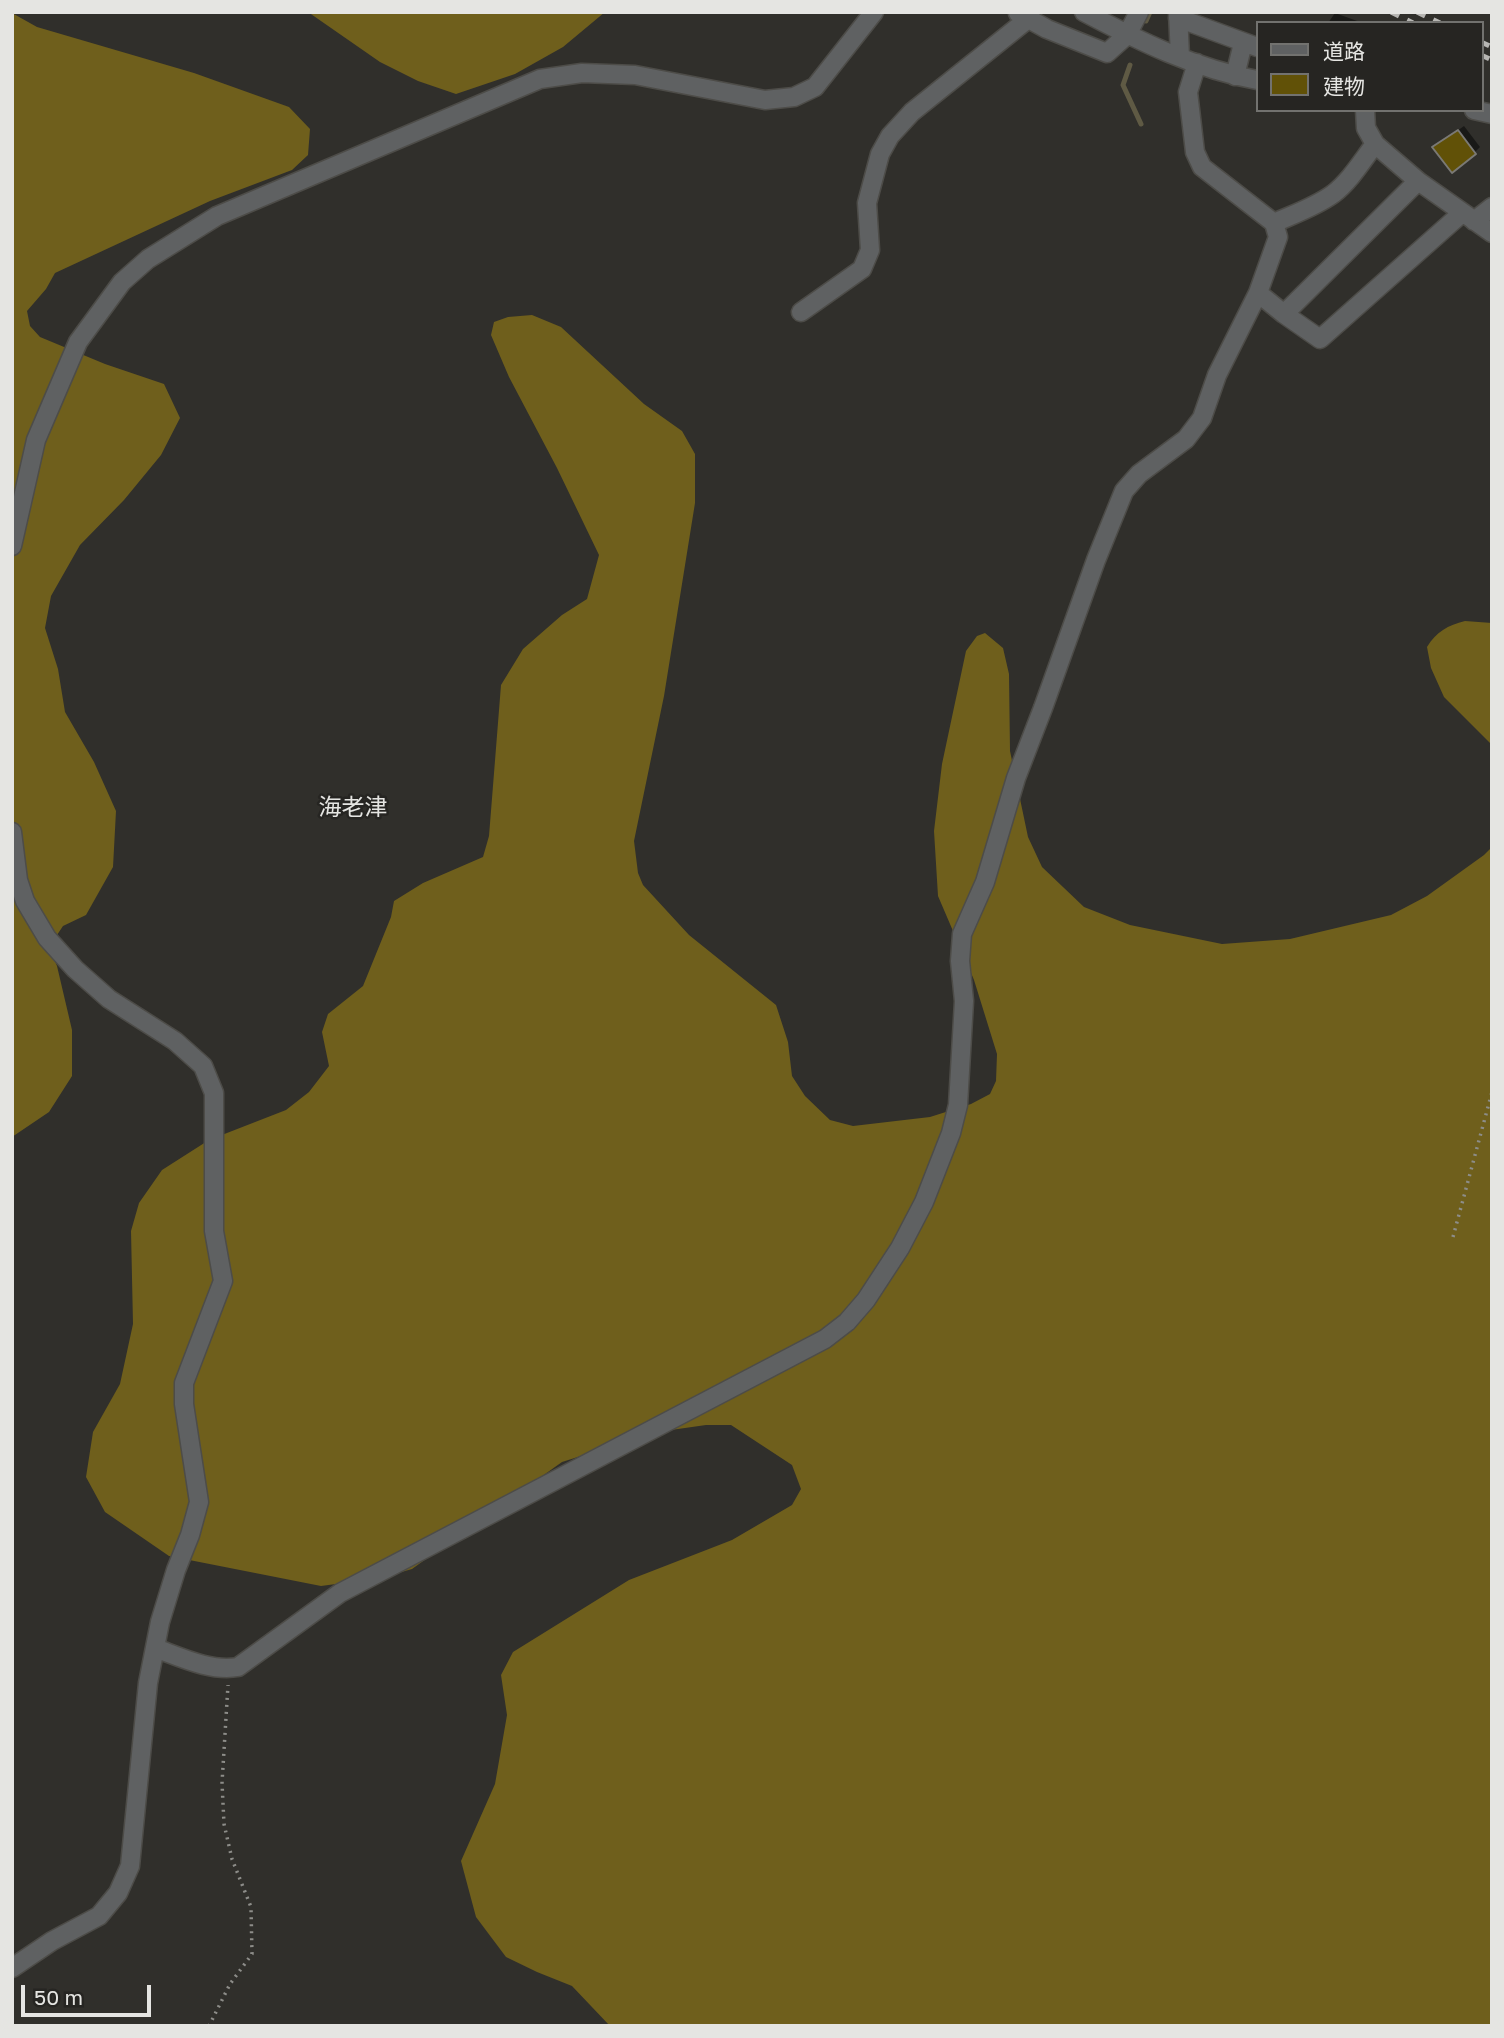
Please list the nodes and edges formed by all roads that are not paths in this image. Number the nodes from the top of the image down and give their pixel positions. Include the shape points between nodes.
1 (874, 12) edge
2 (1084, 12) edge
3 (1139, 12) edge
4 (1023, 15) edge
5 (1178, 15) edge
6 (1127, 35) junction
7 (1250, 45) edge
8 (1188, 60) junction
9 (1235, 76) junction
10 (1256, 80) edge
11 (1365, 112) edge
12 (1375, 144) junction
13 (1418, 181) junction
14 (1492, 208) edge
15 (1468, 217) junction
16 (1274, 223) junction
17 (1492, 233) edge
18 (1258, 293) junction
19 (801, 312) dead end
20 (1284, 314) junction
21 (12, 546) edge
22 (12, 832) edge
23 (155, 1648) junction
24 (12, 1968) edge

1 - 21 street via 815,87 794,97 765,100 635,75 582,73 540,79 216,216 148,259 122,282 78,342 36,440
2 - 6 street
3 - 6 street
4 - 6 street via 1107,53
4 - 19 street via 890,136 880,153 867,203 870,250 862,270
5 - 7 street
5 - 8 street
6 - 8 street
7 - 9 street
8 - 9 street
8 - 16 street via 1195,152 1202,167
9 - 10 street
11 - 12 street via 1366,128
12 - 13 street
12 - 16 street via 1334,193
13 - 15 street
13 - 20 street
14 - 15 street
15 - 17 street
15 - 20 street via 1320,339
16 - 18 street via 1278,237
18 - 20 street
18 - 23 street via 1217,375 1202,418 1186,439 1124,491 1096,560 1016,778 985,882 962,934 964,1001 958,1105 951,1133 924,1202 866,1300 825,1339 340,1593 238,1667 200,1664
22 - 23 street via 25,901 47,937 109,999 175,1041 202,1066 214,1093 214,1231 223,1281 184,1383 199,1502
23 - 24 street via 130,1866 118,1893 99,1916

